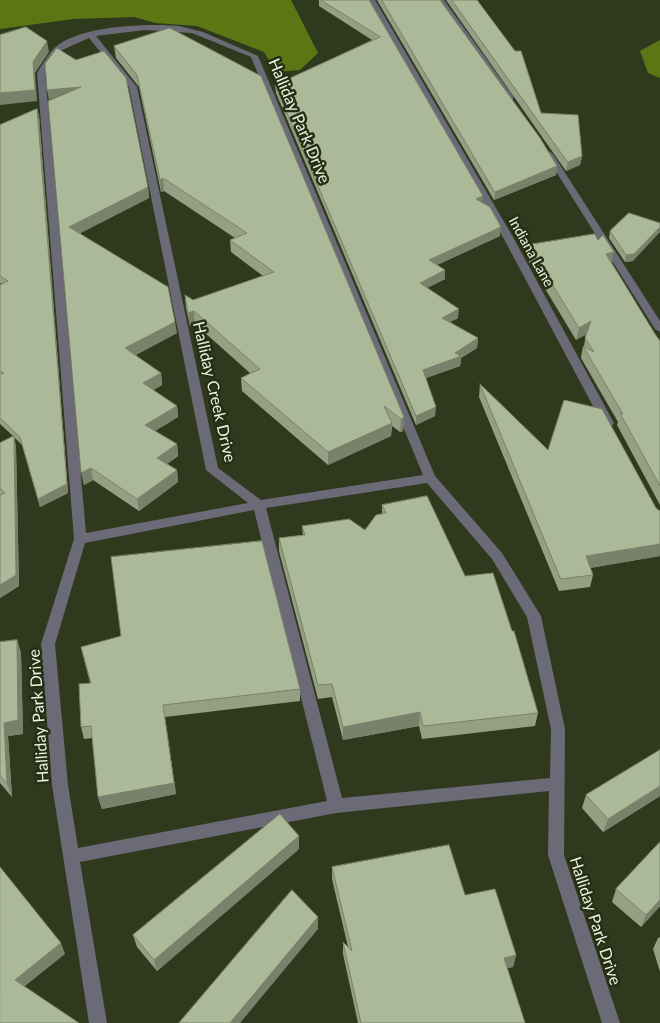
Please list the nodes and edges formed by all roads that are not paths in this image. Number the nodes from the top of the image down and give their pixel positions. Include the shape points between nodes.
1 (371, 0) edge
2 (440, 0) edge
3 (91, 35) junction
4 (516, 106) edge
5 (544, 146) edge
6 (660, 329) edge
7 (613, 432) edge
8 (430, 478) junction
9 (259, 505) junction
10 (80, 539) junction
11 (556, 784) junction
12 (336, 806) junction
13 (73, 856) junction
14 (98, 1023) edge
15 (611, 1023) edge

1 - 7 street, Indiana Lane via 509,239
2 - 4 street
3 - 8 street, Halliday Park Drive via 154,28 192,31 254,56
3 - 9 street, Halliday Creek Drive via 133,87 212,470
3 - 10 street, Halliday Park Drive via 60,47 41,73
5 - 6 street
8 - 9 street
8 - 11 street, Halliday Park Drive via 497,556 534,616 558,729
9 - 10 street
9 - 12 street
10 - 13 street, Halliday Park Drive via 48,644 60,785
11 - 12 street
11 - 15 street, Halliday Park Drive via 556,855
12 - 13 street
13 - 14 street, Halliday Park Drive

